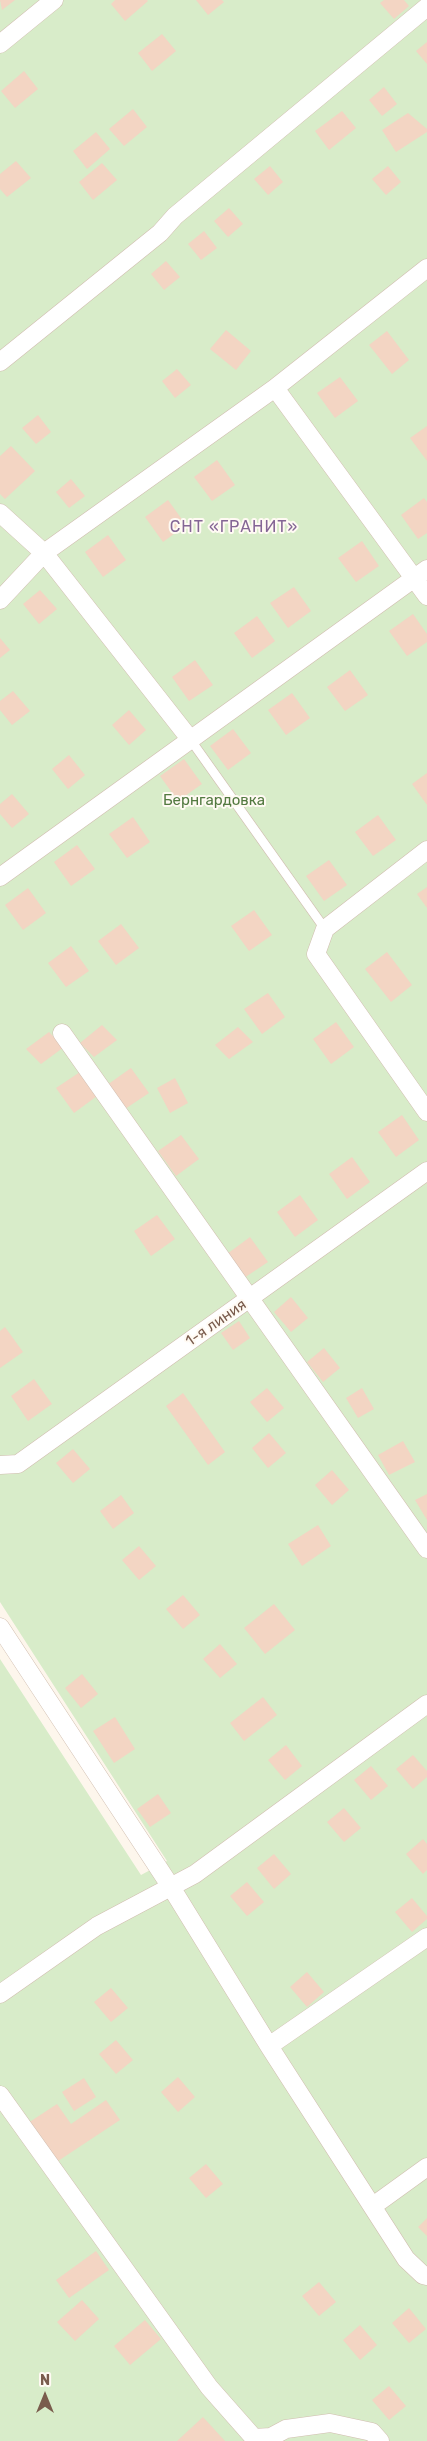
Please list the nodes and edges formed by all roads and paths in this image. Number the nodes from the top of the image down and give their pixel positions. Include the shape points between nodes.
1 (54, 0) edge
2 (427, 7) edge
3 (0, 44) edge
4 (427, 268) edge
5 (0, 362) edge
6 (274, 388) junction
7 (0, 513) edge
8 (44, 553) junction
9 (420, 574) edge
10 (427, 596) edge
11 (0, 600) edge
12 (190, 739) junction
13 (427, 850) edge
14 (0, 876) edge
15 (325, 929) junction
16 (62, 1033) dead end
17 (427, 1112) edge
18 (427, 1171) edge
19 (249, 1299) junction
20 (0, 1465) edge
21 (427, 1549) edge
22 (0, 1627) edge
23 (427, 1704) edge
24 (171, 1887) junction
25 (427, 1937) edge
26 (0, 1994) edge
27 (269, 2046) junction
28 (0, 2095) edge
29 (427, 2168) edge
30 (373, 2206) junction
31 (427, 2276) edge
32 (380, 2441) edge

1 - 3 street
2 - 5 street via 175,216 160,233
4 - 6 street
6 - 8 street
6 - 9 street
7 - 8 street
8 - 11 street
8 - 12 street
9 - 10 street
9 - 12 street
12 - 14 street
12 - 15 lane
13 - 15 street
15 - 17 street via 316,954
16 - 19 street
18 - 19 street, 1-я линия
19 - 20 street, 1-я линия via 18,1464
19 - 21 street
22 - 24 street
23 - 24 street via 195,1874
24 - 26 street via 97,1926
24 - 27 street
25 - 27 street
27 - 30 street
28 - 32 street via 209,2387 254,2438 271,2437 286,2429 330,2423 372,2432
29 - 30 street
30 - 31 street via 406,2259

